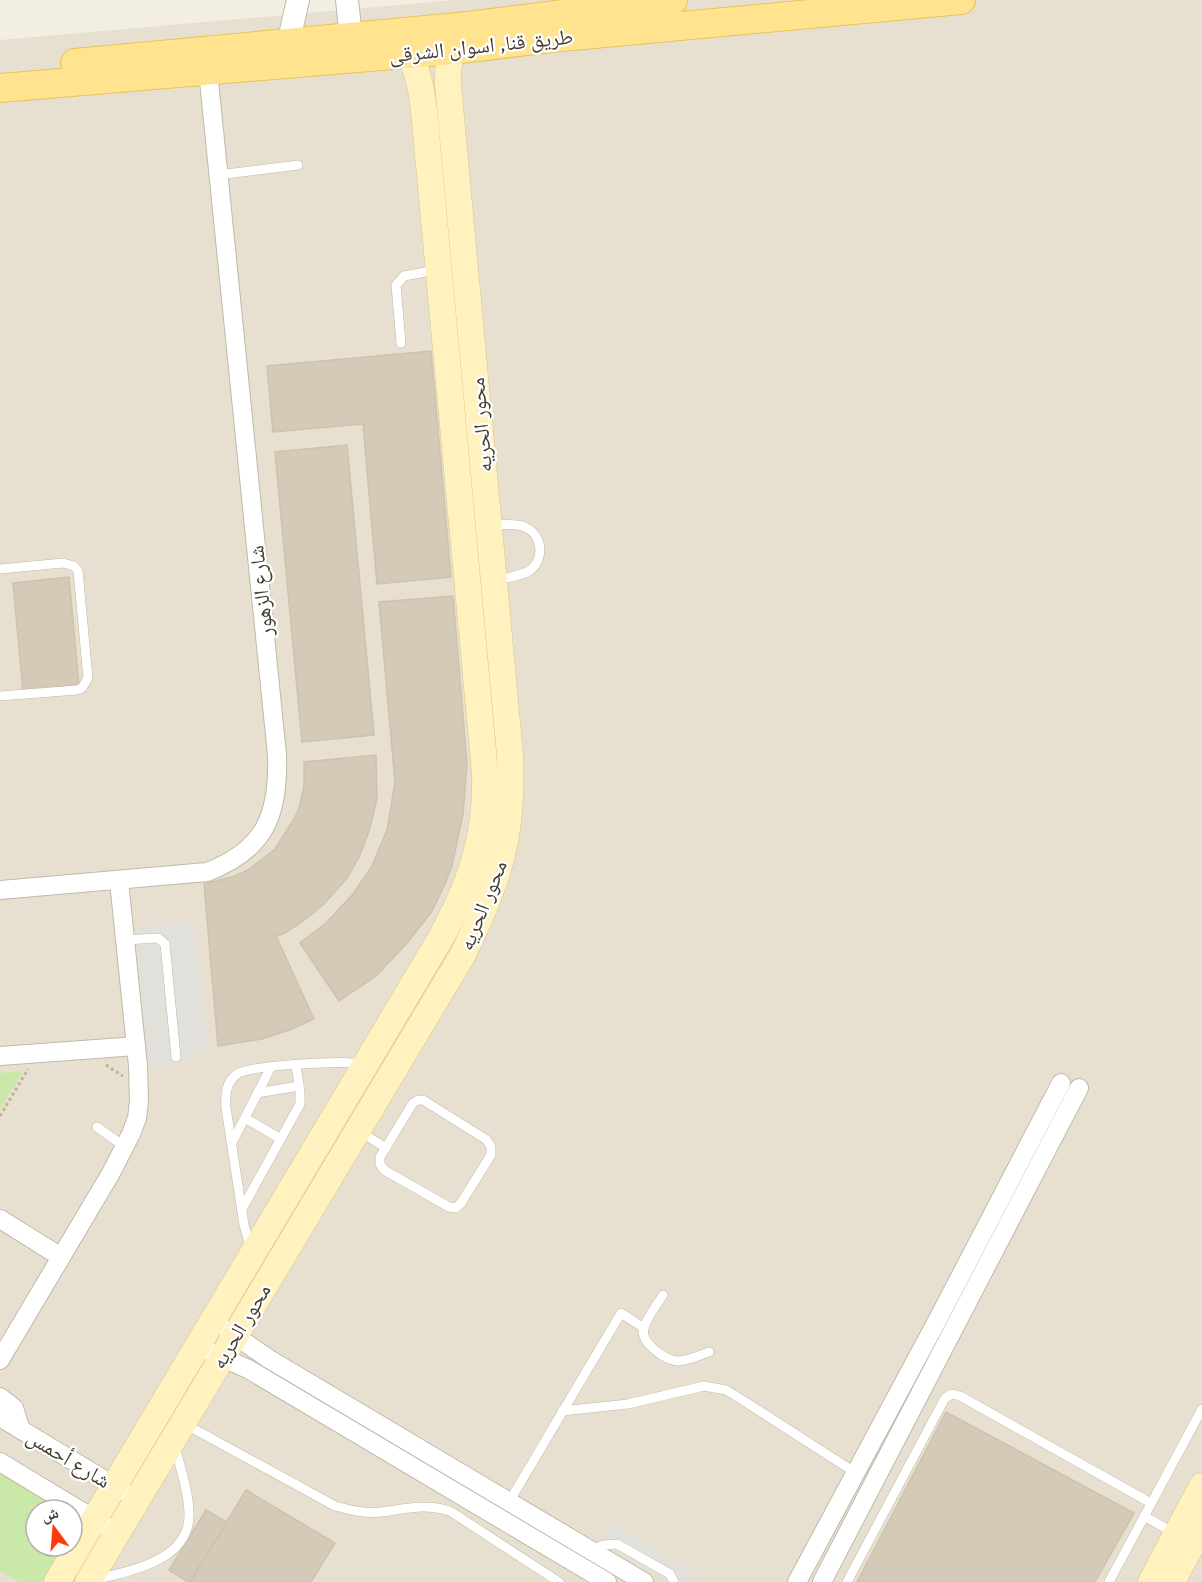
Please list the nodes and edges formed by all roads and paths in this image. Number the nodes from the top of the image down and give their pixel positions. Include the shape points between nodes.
1 (298, 0) edge
2 (347, 0) edge
3 (673, 0) edge
4 (961, 0) edge
5 (468, 26) junction
6 (351, 37) junction
7 (403, 43) junction
8 (288, 44) junction
9 (453, 50) junction
10 (0, 70) edge
11 (208, 71) junction
12 (0, 88) edge
13 (298, 165) dead end
14 (218, 175) junction
15 (438, 270) junction
16 (401, 343) dead end
17 (489, 525) junction
18 (0, 569) edge
19 (494, 581) junction
20 (0, 696) edge
21 (119, 881) junction
22 (0, 890) edge
23 (124, 940) junction
24 (136, 1046) junction
25 (0, 1056) edge
26 (177, 1057) dead end
27 (100, 1063) dead end
28 (364, 1064) junction
29 (296, 1065) junction
30 (271, 1067) junction
31 (19, 1068) dead end
32 (125, 1079) dead end
33 (1061, 1083) dead end
34 (299, 1086) junction
35 (1079, 1088) dead end
36 (257, 1093) junction
37 (0, 1116) edge
38 (244, 1118) junction
39 (97, 1126) dead end
40 (357, 1130) junction
41 (281, 1139) junction
42 (232, 1143) junction
43 (126, 1147) junction
44 (386, 1148) junction
45 (242, 1209) junction
46 (0, 1219) edge
47 (252, 1254) junction
48 (61, 1257) junction
49 (663, 1295) dead end
50 (214, 1318) junction
51 (644, 1328) junction
52 (228, 1346) junction
53 (196, 1348) junction
54 (709, 1352) dead end
55 (0, 1360) edge
56 (0, 1396) edge
57 (1202, 1408) edge
58 (562, 1411) junction
59 (0, 1417) edge
60 (21, 1430) junction
61 (178, 1431) junction
62 (0, 1462) edge
63 (856, 1473) junction
64 (115, 1486) junction
65 (1202, 1486) edge
66 (137, 1499) junction
67 (508, 1502) junction
68 (1151, 1503) junction
69 (1144, 1516) junction
70 (95, 1519) junction
71 (1191, 1526) edge
72 (117, 1533) junction
73 (589, 1550) junction
74 (57, 1582) edge
75 (88, 1582) edge
76 (559, 1582) edge
77 (607, 1582) edge
78 (644, 1582) edge
79 (674, 1582) edge
80 (797, 1582) edge
81 (822, 1582) edge
82 (847, 1582) edge
83 (1109, 1582) edge
84 (1151, 1582) edge
85 (1172, 1582) edge

1 - 8 street
2 - 6 street
3 - 5 main road, طريق قنا, اسوان الشرقى
4 - 9 main road, طريق قنا, اسوان الشرقى
5 - 7 main road, طريق قنا, اسوان الشرقى
5 - 9 main road, محور الحريه
6 - 7 main road, طريق قنا, اسوان الشرقى
6 - 8 main road, طريق قنا, اسوان الشرقى
7 - 9 main road, طريق قنا, اسوان الشرقى
7 - 11 main road, طريق قنا, اسوان الشرقى
7 - 15 main road, محور الحريه via 422,88
8 - 10 main road, طريق قنا, اسوان الشرقى
9 - 17 main road, محور الحريه via 448,85
11 - 12 main road, طريق قنا, اسوان الشرقى
11 - 14 street, شارع الزهور
13 - 14 lane
14 - 21 street, شارع الزهور via 278,778 271,818 245,853 207,872
15 - 16 lane via 404,276 396,285
15 - 28 main road, محور الحريه via 485,773 484,813 473,869 457,906
17 - 19 main road, محور الحريه
17 - 19 lane via 523,526 536,536 540,551 528,571
18 - 20 lane via 63,563 74,566 78,571 88,678 76,690
19 - 40 main road, محور الحريه via 511,773 502,861 492,893 462,956
21 - 22 street, شارع الزهور
21 - 23 street
23 - 24 street
23 - 26 lane via 158,938 165,944
24 - 25 street
24 - 43 street via 139,1101
27 - 32 path
28 - 29 lane
28 - 47 main road, محور الحريه
29 - 30 lane
29 - 34 lane
30 - 36 lane
30 - 42 lane via 244,1071 230,1081 226,1098
31 - 37 path via 28,1067
33 - 63 street
34 - 36 lane
34 - 41 lane via 300,1104
35 - 81 street
36 - 38 lane
38 - 41 lane
38 - 42 lane
39 - 43 lane
40 - 44 lane
40 - 52 main road, محور الحريه
41 - 45 lane
42 - 45 lane
43 - 48 street
44 - 44 lane via 413,1103 421,1100 487,1140 492,1151 461,1203 452,1208 384,1170 380,1161
45 - 47 lane
46 - 48 street
47 - 50 main road, محور الحريه
48 - 55 street
49 - 51 lane
50 - 52 street
50 - 53 main road, محور الحريه
51 - 54 lane via 649,1345 674,1360
51 - 58 lane via 621,1313
52 - 53 street
52 - 61 main road, محور الحريه
52 - 67 street via 263,1356
52 - 77 street via 260,1376
53 - 64 main road, محور الحريه
56 - 60 street via 14,1408
57 - 68 lane
58 - 63 lane via 628,1404 693,1388 715,1387 736,1396
58 - 67 lane
59 - 60 street, شارع أحمس
60 - 64 street, شارع أحمس
61 - 66 main road, محور الحريه
61 - 75 lane via 189,1514 181,1542 171,1553 151,1562
61 - 76 lane via 335,1506 357,1512 418,1506 450,1511
62 - 70 street, شارع أحمس
63 - 80 street
64 - 66 street, شارع أحمس
64 - 70 main road, محور الحريه
65 - 71 main road
66 - 72 main road, محور الحريه
67 - 73 street
68 - 69 lane
68 - 82 lane via 960,1396 948,1395
69 - 71 lane
69 - 83 lane
70 - 72 street, شارع أحمس
70 - 74 main road, محور الحريه
71 - 84 main road
71 - 85 main road
72 - 75 main road, محور الحريه
73 - 78 street
73 - 79 lane via 616,1544 667,1572

